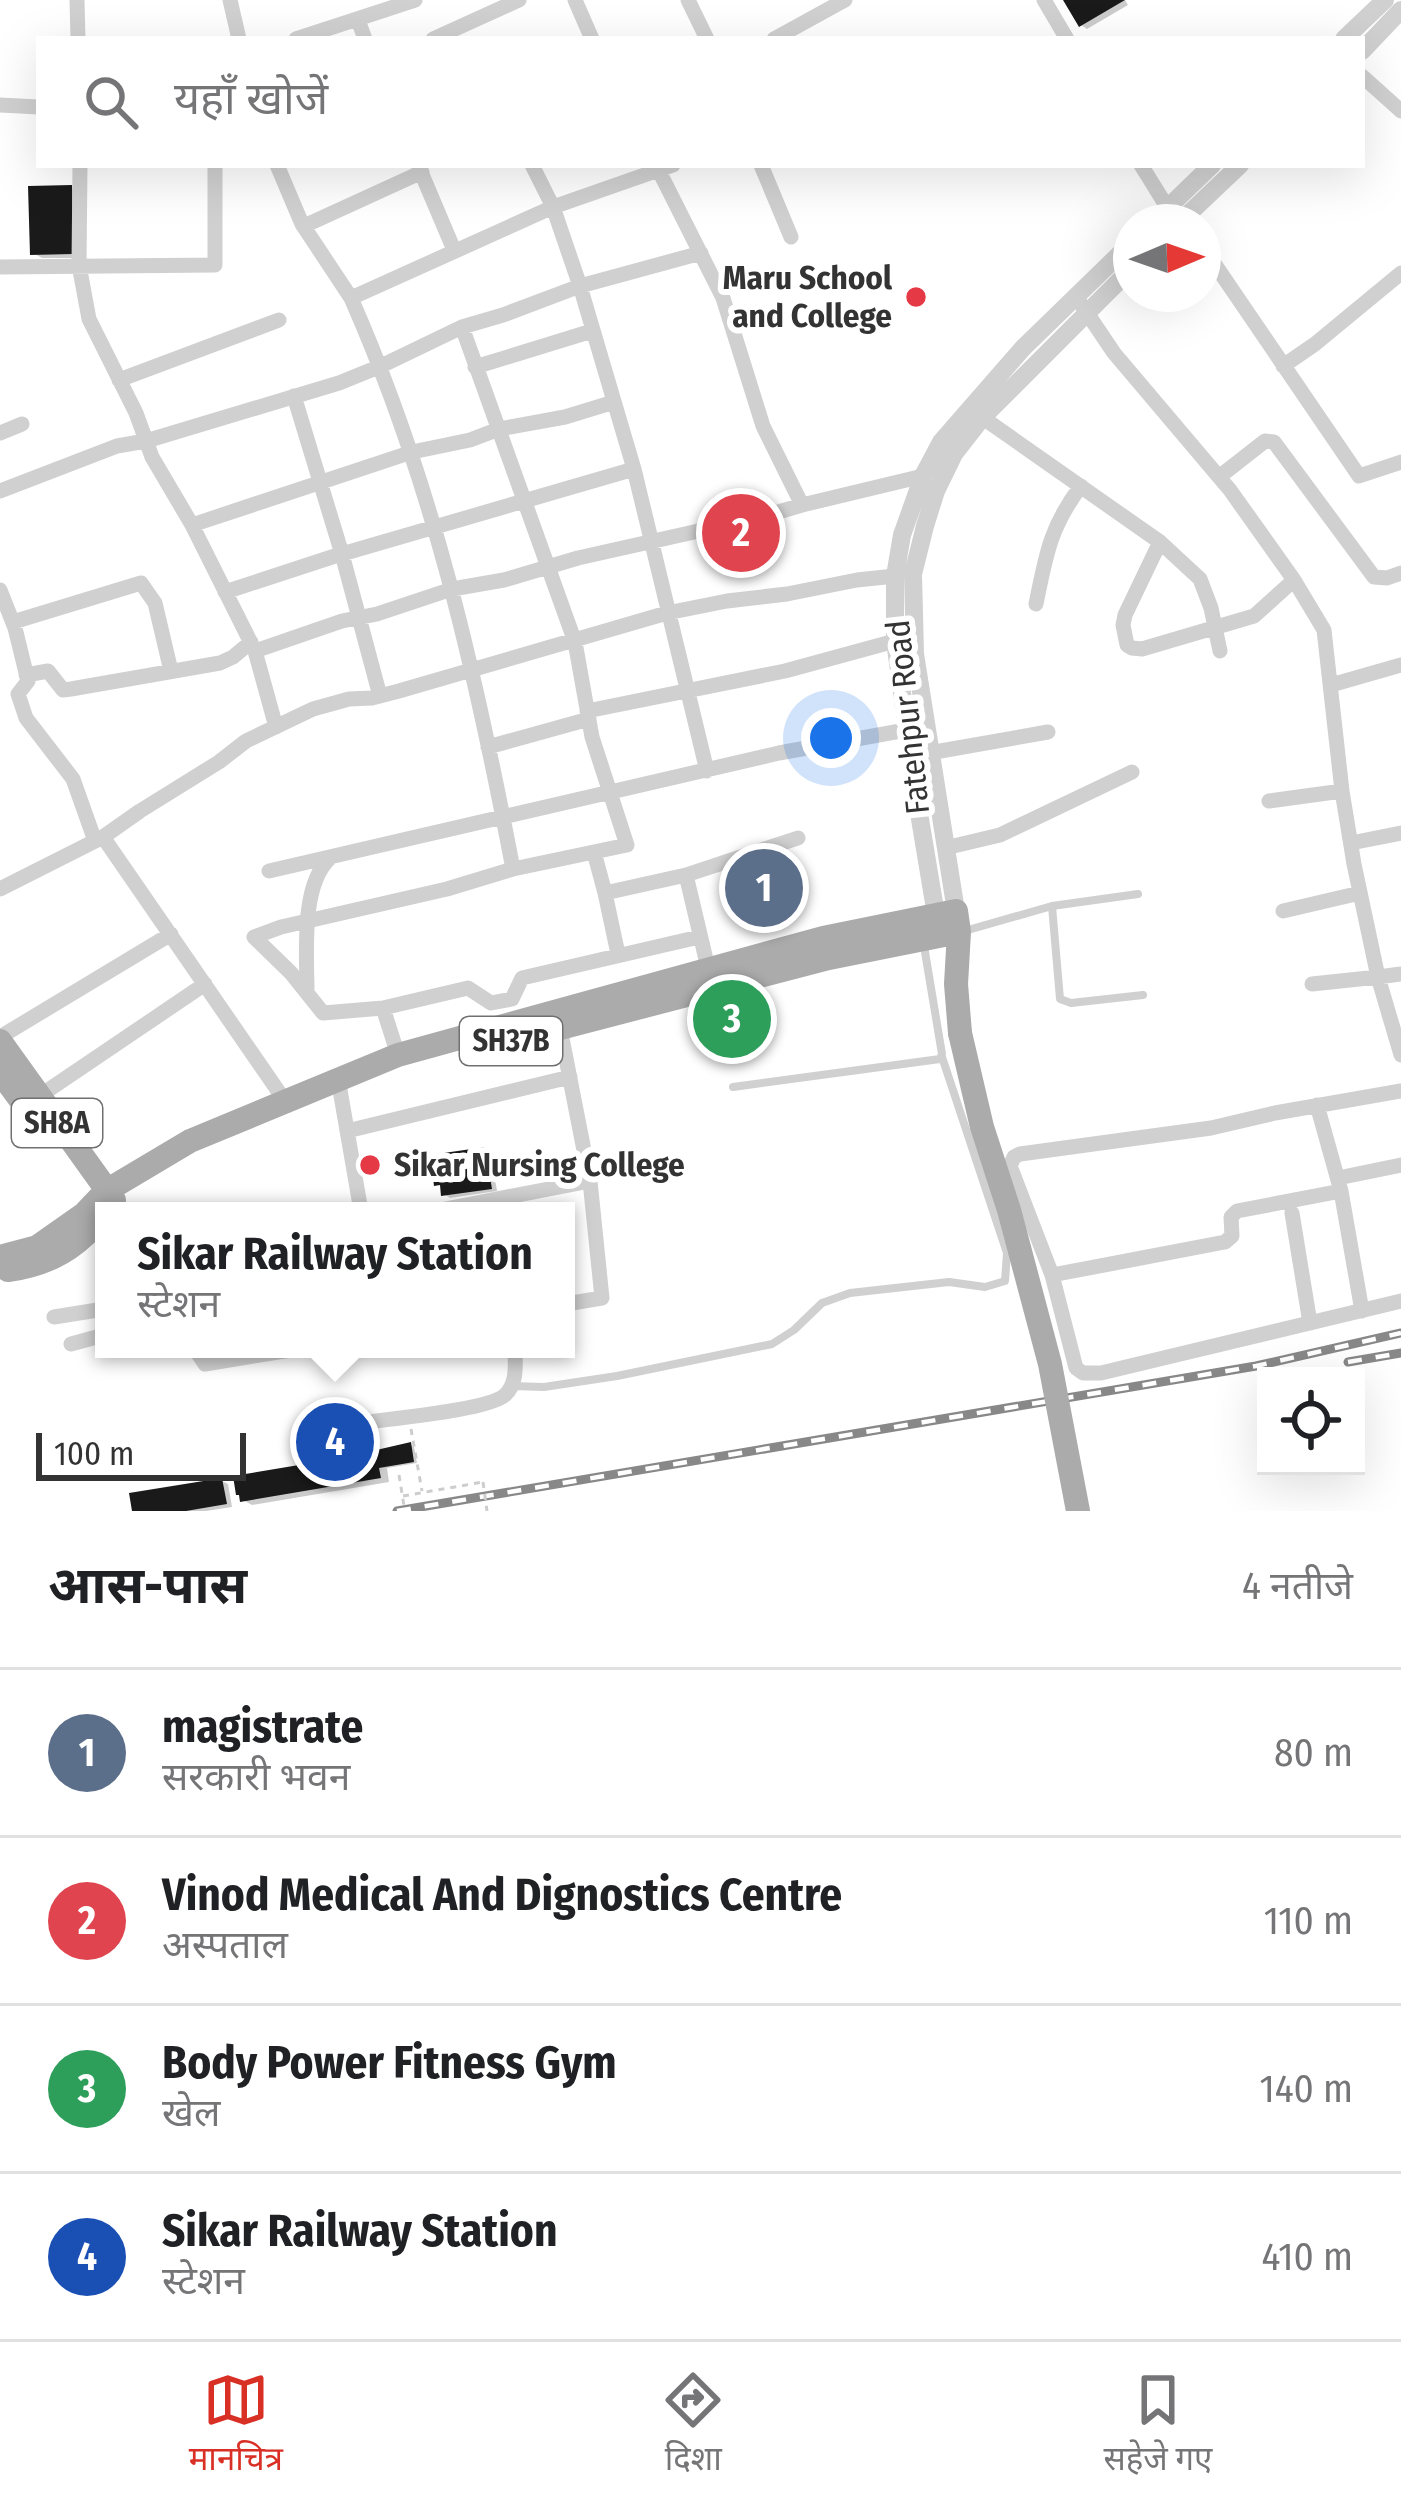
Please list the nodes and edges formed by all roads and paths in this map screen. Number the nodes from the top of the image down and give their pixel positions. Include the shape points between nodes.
1 (77, 0) edge
2 (230, 0) edge
3 (415, 0) edge
4 (519, 0) edge
5 (575, 0) edge
6 (688, 0) edge
7 (845, 0) edge
8 (1385, 0) edge
9 (1049, 2) edge
10 (393, 4) edge
11 (1401, 10) edge
12 (358, 20) junction
13 (470, 32) edge
14 (78, 36) edge
15 (238, 36) edge
16 (306, 36) edge
17 (364, 36) edge
18 (591, 36) edge
19 (705, 36) edge
20 (779, 36) edge
21 (1066, 36) edge
22 (1347, 36) edge
23 (1365, 48) edge
24 (1365, 79) edge
25 (0, 105) edge
26 (36, 106) edge
27 (1401, 111) edge
28 (80, 168) edge
29 (215, 168) edge
30 (279, 168) edge
31 (420, 168) edge
32 (534, 168) edge
33 (660, 168) edge
34 (663, 168) edge
35 (762, 168) edge
36 (1143, 168) edge
37 (1210, 168) edge
38 (1236, 168) edge
39 (1161, 204) edge
40 (1181, 204) edge
41 (1189, 204) edge
42 (553, 207) junction
43 (304, 226) junction
44 (791, 237) dead end
45 (454, 250) junction
46 (701, 253) junction
47 (79, 265) junction
48 (1113, 266) edge
49 (0, 267) edge
50 (1401, 273) edge
51 (1221, 274) edge
52 (1113, 282) edge
53 (580, 286) junction
54 (351, 298) junction
55 (1082, 305) junction
56 (279, 320) dead end
57 (462, 327) junction
58 (592, 331) junction
59 (1283, 366) junction
60 (381, 367) junction
61 (476, 367) junction
62 (119, 380) junction
63 (294, 397) junction
64 (614, 402) junction
65 (975, 413) junction
66 (22, 424) dead end
67 (499, 429) junction
68 (0, 433) edge
69 (146, 441) junction
70 (412, 452) junction
71 (1401, 462) edge
72 (634, 469) junction
73 (923, 476) junction
74 (1219, 477) junction
75 (319, 484) junction
76 (1081, 485) junction
77 (0, 491) edge
78 (525, 501) junction
79 (802, 505) junction
80 (192, 525) junction
81 (435, 527) junction
82 (1160, 542) junction
83 (650, 544) junction
84 (342, 554) junction
85 (550, 568) junction
86 (1401, 573) edge
87 (895, 576) junction
88 (1294, 580) junction
89 (452, 589) junction
90 (0, 590) edge
91 (225, 592) junction
92 (1036, 604) dead end
93 (667, 613) junction
94 (358, 618) junction
95 (13, 622) junction
96 (1215, 627) junction
97 (895, 641) junction
98 (575, 642) junction
99 (253, 646) junction
100 (1220, 650) dead end
101 (1401, 665) edge
102 (473, 669) junction
103 (171, 671) junction
104 (26, 675) junction
105 (1331, 685) junction
106 (687, 689) junction
107 (380, 696) junction
108 (588, 715) junction
109 (276, 727) junction
110 (906, 730) junction
111 (1048, 732) dead end
112 (488, 747) junction
113 (929, 753) junction
114 (707, 771) junction
115 (1132, 772) dead end
116 (1342, 791) junction
117 (611, 792) junction
118 (1269, 801) dead end
119 (503, 818) junction
120 (1401, 832) edge
121 (798, 838) dead end
122 (99, 839) junction
123 (1351, 844) junction
124 (946, 848) junction
125 (594, 852) junction
126 (332, 856) junction
127 (513, 869) junction
128 (269, 871) dead end
129 (686, 875) junction
130 (0, 889) edge
131 (604, 893) junction
132 (1360, 893) junction
133 (1138, 895) dead end
134 (1052, 906) junction
135 (1283, 911) dead end
136 (308, 921) junction
137 (943, 926) junction
138 (170, 934) junction
139 (699, 937) junction
140 (618, 954) junction
141 (708, 968) junction
142 (1401, 974) edge
143 (1378, 977) junction
144 (205, 984) junction
145 (1312, 984) dead end
146 (307, 993) junction
147 (1143, 995) dead end
148 (383, 1008) junction
149 (560, 1028) junction
150 (0, 1039) edge
151 (1401, 1054) edge
152 (398, 1055) junction
153 (942, 1057) junction
154 (0, 1072) edge
155 (570, 1077) junction
156 (733, 1087) dead end
157 (340, 1090) junction
158 (1401, 1091) edge
159 (38, 1096) junction
160 (285, 1101) junction
161 (1317, 1105) junction
162 (347, 1131) junction
163 (1010, 1166) junction
164 (1401, 1166) edge
165 (980, 1175) junction
166 (590, 1181) junction
167 (1340, 1185) junction
168 (103, 1202) edge
169 (104, 1202) edge
170 (113, 1202) edge
171 (114, 1202) edge
172 (359, 1202) edge
173 (482, 1202) edge
174 (95, 1212) edge
175 (1292, 1213) dead end
176 (95, 1221) edge
177 (0, 1257) edge
178 (0, 1270) edge
179 (1052, 1275) junction
180 (1401, 1301) edge
181 (575, 1302) edge
182 (95, 1310) edge
183 (1362, 1310) junction
184 (54, 1317) dead end
185 (1310, 1323) junction
186 (95, 1337) edge
187 (71, 1344) dead end
188 (201, 1358) edge
189 (242, 1358) edge
190 (515, 1358) edge
191 (510, 1386) junction
192 (409, 1415) junction
193 (354, 1424) dead end
194 (399, 1475) dead end
195 (422, 1493) junction
196 (403, 1496) junction
197 (404, 1506) dead end
198 (488, 1511) edge
199 (1078, 1511) edge

1 - 14 street
2 - 15 street
3 - 10 street
4 - 13 street
5 - 18 street
6 - 19 street
7 - 20 street
8 - 22 street
9 - 21 street
10 - 12 street
11 - 23 street
12 - 16 street
12 - 17 street
24 - 27 street
25 - 26 street
28 - 47 street
29 - 47 street via 215,265
30 - 43 street
31 - 43 street
31 - 45 street
32 - 42 street
33 - 42 street
34 - 46 street
35 - 44 street
36 - 39 street
37 - 40 street
38 - 41 street
42 - 45 street
42 - 53 street
43 - 54 street
45 - 54 street
46 - 53 street
46 - 79 street via 763,426
47 - 49 street
47 - 62 street via 89,319
48 - 55 street, Fatehpur Road
50 - 59 street
51 - 59 street
52 - 55 street
53 - 57 street
53 - 58 street
54 - 60 street
55 - 65 street, Fatehpur Road via 1023,348
55 - 74 street
56 - 62 street
57 - 60 street
57 - 61 street
58 - 61 street
58 - 64 street
59 - 71 street via 1359,476
60 - 63 street
60 - 70 street
61 - 67 street
62 - 69 street
63 - 69 street
63 - 75 street
64 - 67 street
64 - 72 street
65 - 73 street, Fatehpur Road via 941,442
65 - 76 street
65 - 113 street via 936,491 913,574
66 - 68 street
67 - 70 street
67 - 78 street
69 - 77 street
69 - 80 street
70 - 75 street
70 - 81 street
72 - 78 street
72 - 83 street
73 - 79 street
73 - 87 street, Fatehpur Road
74 - 86 street via 1274,442 1374,577
74 - 88 street
75 - 80 street
75 - 84 street
76 - 82 street
76 - 92 street via 1050,539
78 - 81 street
78 - 85 street
79 - 83 street
80 - 91 street
81 - 84 street
81 - 89 street
82 - 96 street via 1199,579
82 - 96 street via 1125,615 1127,645 1142,649
83 - 85 street
83 - 93 street
84 - 91 street
84 - 94 street
85 - 89 street
85 - 98 street
87 - 93 street
87 - 97 street, Fatehpur Road
88 - 96 street via 1254,616
88 - 105 street via 1324,630
89 - 94 street
89 - 102 street
90 - 95 street
91 - 99 street
93 - 98 street
93 - 106 street
94 - 99 street
94 - 107 street
95 - 103 street via 141,583 155,603
95 - 104 street
96 - 100 street
97 - 106 street
97 - 110 street, Fatehpur Road
98 - 102 street
98 - 108 street
99 - 103 street via 220,663
99 - 109 street
101 - 105 street
102 - 107 street
102 - 112 street
103 - 104 street via 63,690 48,671
104 - 122 street via 18,694 26,718 73,779
105 - 116 street
106 - 108 street
106 - 114 street
107 - 109 street
108 - 112 street
108 - 117 street
109 - 122 street
110 - 114 street
110 - 137 street, Fatehpur Road
111 - 113 street
112 - 119 street
113 - 124 street
114 - 117 street
115 - 124 street via 1000,835
116 - 118 street
116 - 123 street
117 - 119 street
117 - 125 street via 627,845
119 - 126 street
119 - 127 street
120 - 123 street
121 - 129 street
122 - 130 street
122 - 138 street
123 - 132 street
124 - 137 street
125 - 127 street
125 - 131 street
126 - 128 street
126 - 136 street via 314,882
127 - 136 street
129 - 131 street
129 - 139 street
131 - 140 street
132 - 135 street
132 - 143 street
133 - 134 lane
134 - 137 lane
134 - 147 lane via 1060,999
136 - 146 street
136 - 146 street via 254,937
137 - 141 main road, SH37B via 823,938
137 - 149 main road, SH37B
137 - 153 lane
137 - 199 main road, bridge via 960,1033 1038,1318
138 - 144 street
138 - 150 street
139 - 140 street
139 - 141 street
140 - 148 street via 522,978 512,999 491,1004 469,988
141 - 152 main road, SH37B
142 - 143 street
143 - 145 street
143 - 151 street
144 - 159 street
144 - 160 street
146 - 148 street via 323,1013
148 - 152 street
149 - 155 street
149 - 157 main road, SH37B
150 - 159 main road, SH8A
152 - 160 main road, SH37B
153 - 156 lane
153 - 165 lane
154 - 168 main road, SH8A
155 - 162 street
155 - 166 street
157 - 162 street
157 - 171 main road, SH37B via 178,1159
158 - 161 street
159 - 169 main road, SH8A
160 - 170 main road, SH37B via 190,1141
161 - 163 street via 1020,1154
161 - 167 street
162 - 172 street
163 - 165 street
163 - 179 street
164 - 167 street
165 - 191 lane via 1007,1253 1005,1281 850,1293 822,1303 772,1344 617,1376
166 - 173 street
166 - 181 street via 602,1298
167 - 179 street via 1237,1211 1225,1242
167 - 183 street
174 - 177 main road via 37,1247
175 - 185 street
176 - 178 main road via 43,1264
179 - 185 street via 1083,1373
180 - 183 street
182 - 184 street
183 - 185 street
186 - 187 street
188 - 189 street
190 - 191 street
191 - 192 street via 484,1404
192 - 193 street
192 - 195 path
194 - 196 path
195 - 196 path
195 - 198 path, bridge via 483,1482
196 - 197 path

